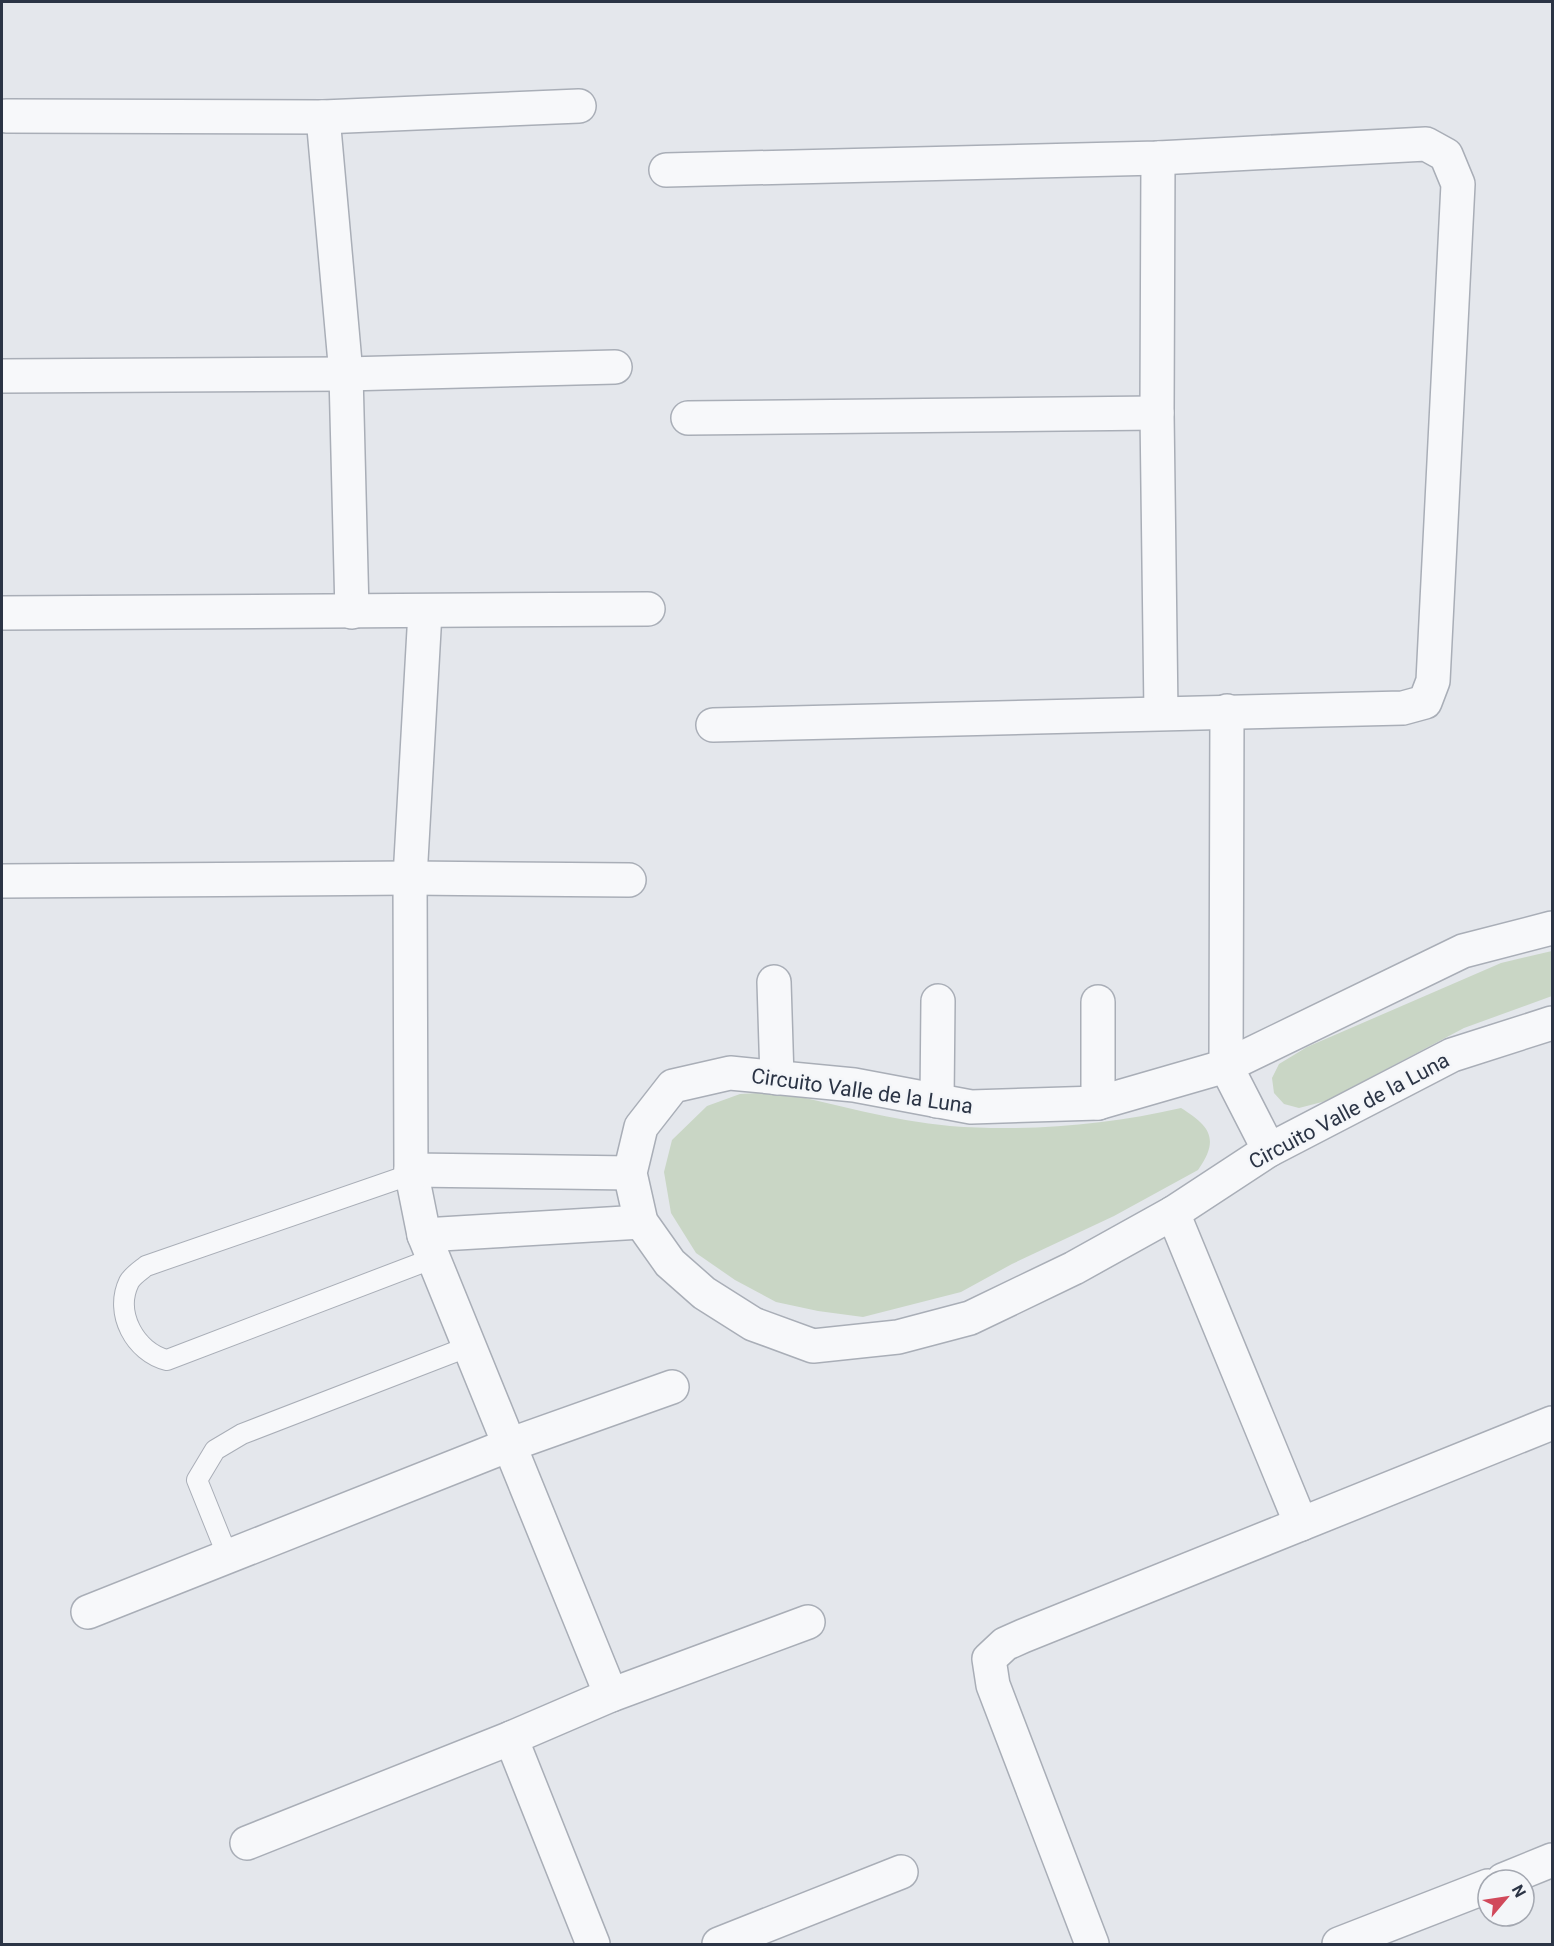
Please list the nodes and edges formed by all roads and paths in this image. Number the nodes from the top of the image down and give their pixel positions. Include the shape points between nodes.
1 (579, 106) dead end
2 (6, 116) dead end
3 (323, 117) junction
4 (1158, 158) junction
5 (666, 170) dead end
6 (615, 367) dead end
7 (346, 374) junction
8 (2, 376) edge
9 (1157, 413) junction
10 (688, 418) dead end
11 (648, 609) dead end
12 (352, 612) junction
13 (425, 612) junction
14 (2, 613) edge
15 (1227, 711) junction
16 (1161, 713) junction
17 (713, 724) dead end
18 (410, 878) junction
19 (629, 880) dead end
20 (2, 881) edge
21 (1552, 928) edge
22 (774, 982) dead end
23 (938, 1001) dead end
24 (1098, 1002) dead end
25 (1552, 1023) edge
26 (1226, 1066) junction
27 (777, 1078) junction
28 (938, 1101) junction
29 (1098, 1103) junction
30 (1269, 1150) junction
31 (412, 1172) junction
32 (630, 1173) junction
33 (1173, 1213) junction
34 (641, 1222) junction
35 (429, 1247) junction
36 (470, 1347) junction
37 (672, 1387) dead end
38 (1552, 1423) edge
39 (509, 1445) junction
40 (1301, 1524) junction
41 (228, 1557) junction
42 (88, 1612) dead end
43 (808, 1622) dead end
44 (611, 1695) junction
45 (511, 1738) junction
46 (247, 1843) dead end
47 (1552, 1860) edge
48 (1532, 1868) edge
49 (901, 1872) dead end
50 (1476, 1891) edge
51 (593, 1944) edge
52 (719, 1944) edge
53 (1092, 1944) edge
54 (1339, 1944) edge

1 - 3 street
2 - 3 street
3 - 7 street
4 - 5 street
4 - 9 street
4 - 15 street via 1425,144 1446,155 1458,184 1433,681 1425,702 1403,708
6 - 7 street
7 - 8 street
7 - 12 street
9 - 10 street
9 - 16 street
11 - 13 street
12 - 13 street
12 - 14 street
13 - 18 street
15 - 16 street
15 - 26 street
16 - 17 street
18 - 19 street
18 - 20 street
18 - 31 street
21 - 26 street, Circuito Valle de la Luna via 1463,951
22 - 27 street
23 - 28 street
24 - 29 street
25 - 30 street, Circuito Valle de la Luna via 1452,1055
26 - 29 street, Circuito Valle de la Luna
26 - 30 street
27 - 28 street, Circuito Valle de la Luna via 854,1085
27 - 32 street, Circuito Valle de la Luna via 730,1073 673,1086 641,1127
28 - 29 street, Circuito Valle de la Luna via 971,1107
30 - 33 street, Circuito Valle de la Luna
31 - 32 street
31 - 35 street
31 - 35 lane via 146,1266 130,1280 126,1318 141,1347 167,1360
32 - 34 street, Circuito Valle de la Luna
33 - 34 street, Circuito Valle de la Luna via 1074,1268 969,1318 898,1337 813,1346 753,1324 704,1293 670,1263
33 - 40 street
34 - 35 street
35 - 36 street
36 - 39 street
36 - 41 lane via 242,1434 215,1450 196,1480
37 - 39 street
38 - 40 street
39 - 41 street
39 - 44 street
40 - 53 street via 1023,1635 1005,1644 989,1659 993,1685
41 - 42 street
43 - 44 street
44 - 45 street
45 - 46 street
45 - 51 street
47 - 48 street
49 - 52 street
50 - 54 street

